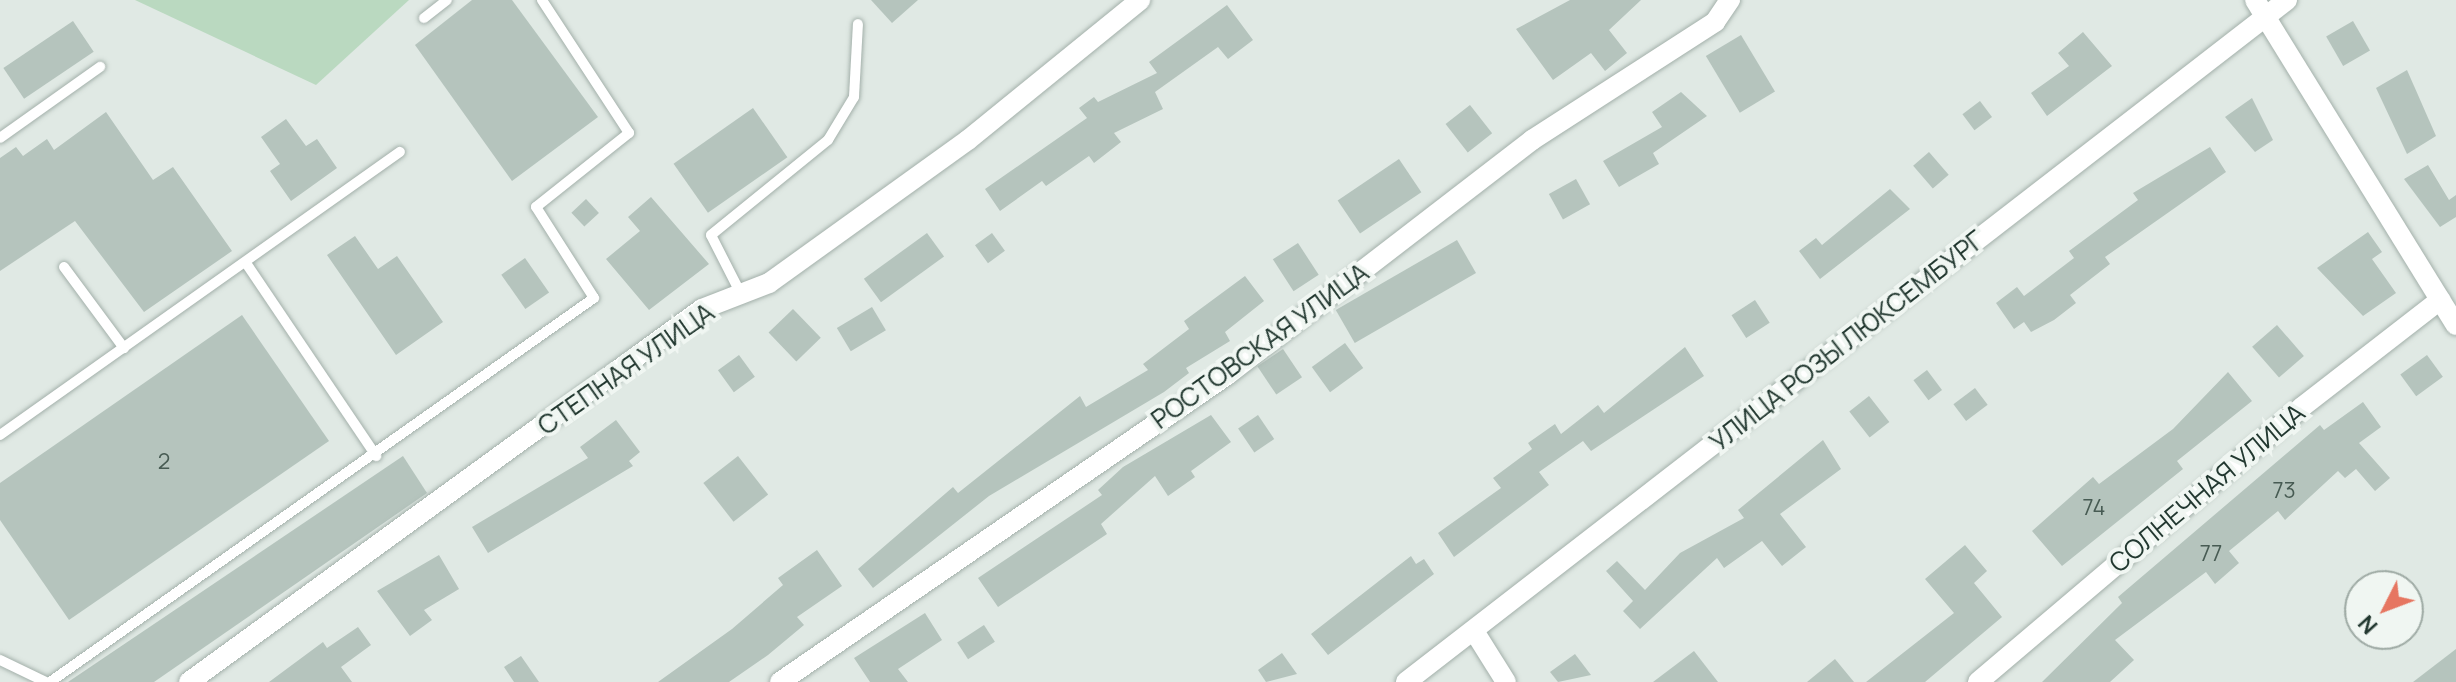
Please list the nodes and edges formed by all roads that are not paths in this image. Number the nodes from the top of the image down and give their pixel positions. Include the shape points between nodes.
1 (447, 0) edge
2 (542, 0) edge
3 (1140, 0) edge
4 (1730, 0) edge
5 (2287, 0) edge
6 (2260, 8) edge
7 (424, 18) dead end
8 (858, 24) dead end
9 (100, 67) dead end
10 (0, 138) edge
11 (400, 152) dead end
12 (246, 263) junction
13 (64, 267) dead end
14 (741, 294) junction
15 (2440, 300) junction
16 (2456, 325) edge
17 (124, 348) junction
18 (0, 435) edge
19 (376, 456) junction
20 (1474, 631) junction
21 (0, 660) edge
22 (48, 682) edge
23 (189, 682) edge
24 (780, 682) edge
25 (1406, 682) edge
26 (1506, 682) edge
27 (1978, 682) edge

1 - 7 lane
2 - 19 lane via 629,133 536,207 594,298
3 - 14 street, СТЕПНАЯ УЛИЦА via 968,140 769,283
4 - 24 street, РОСТОВСКАЯ УЛИЦА via 1715,22 1532,140 1227,375
5 - 6 street, УЛИЦА РОЗЫ ЛЮКСЕМБУРГ
6 - 15 street
6 - 20 street, УЛИЦА РОЗЫ ЛЮКСЕМБУРГ
8 - 14 lane via 854,97 828,140 711,235
9 - 10 lane
11 - 12 lane
12 - 17 lane
12 - 19 lane
13 - 17 lane
14 - 23 street, СТЕПНАЯ УЛИЦА via 702,309
15 - 16 street
15 - 27 street, СОЛНЕЧНАЯ УЛИЦА via 2302,407
17 - 18 lane
19 - 22 lane
20 - 25 street, УЛИЦА РОЗЫ ЛЮКСЕМБУРГ
20 - 26 street
21 - 22 lane

